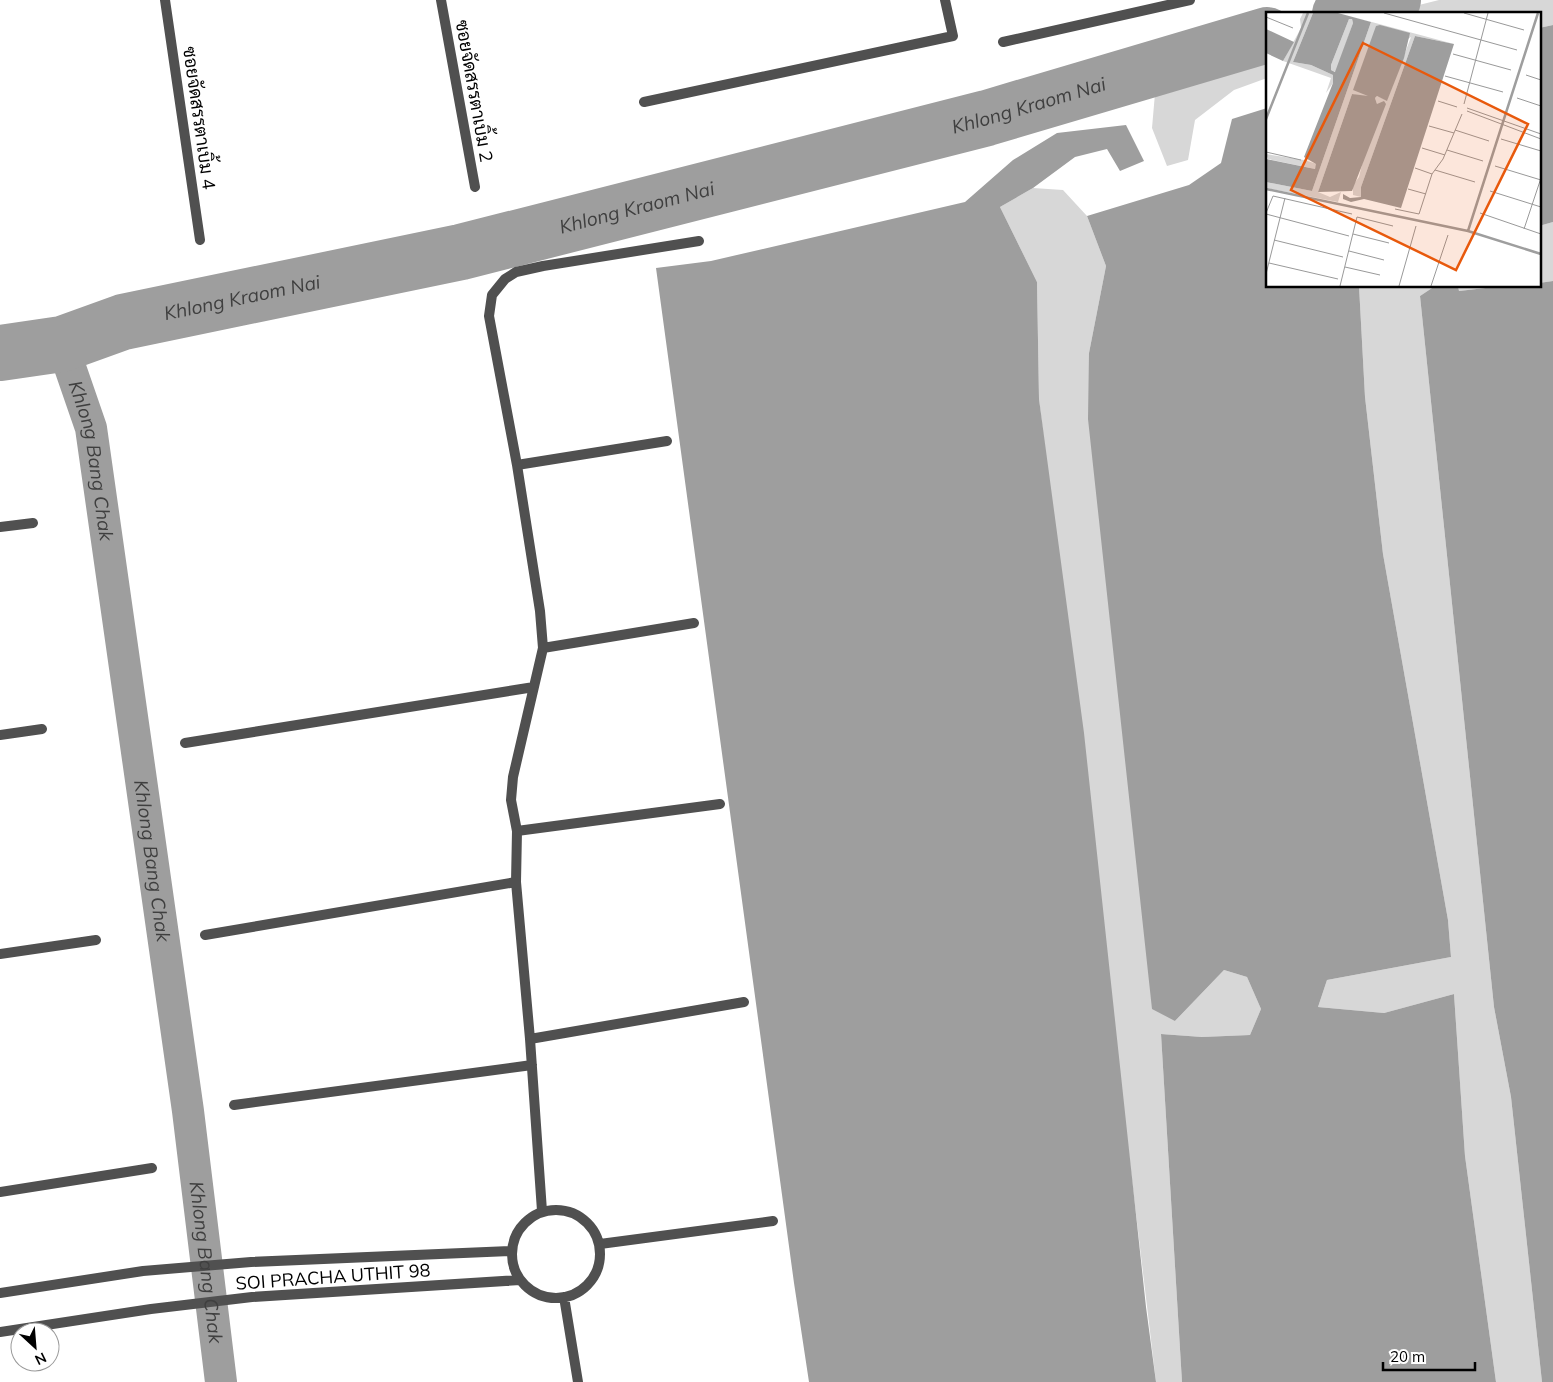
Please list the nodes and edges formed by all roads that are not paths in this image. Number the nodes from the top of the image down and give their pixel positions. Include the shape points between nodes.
1 (165, 0) edge
2 (441, 0) edge
3 (945, 0) edge
4 (1190, 0) edge
5 (1002, 42) dead end
6 (644, 102) dead end
7 (475, 187) dead end
8 (200, 240) dead end
9 (699, 241) dead end
10 (667, 441) dead end
11 (517, 465) junction
12 (34, 523) dead end
13 (0, 527) edge
14 (694, 623) dead end
15 (543, 648) junction
16 (534, 687) junction
17 (42, 729) dead end
18 (0, 735) edge
19 (185, 742) dead end
20 (720, 804) dead end
21 (517, 831) junction
22 (516, 882) junction
23 (206, 935) dead end
24 (96, 940) dead end
25 (0, 954) edge
26 (744, 1002) dead end
27 (530, 1039) junction
28 (532, 1065) junction
29 (234, 1105) dead end
30 (152, 1168) dead end
31 (0, 1192) edge
32 (542, 1211) junction
33 (773, 1221) dead end
34 (600, 1244) junction
35 (511, 1251) junction
36 (520, 1280) junction
37 (0, 1293) edge
38 (564, 1297) junction
39 (0, 1332) edge
40 (578, 1382) edge

1 - 8 street, ซอยจัดสรรตาเบิ้ม 4
2 - 7 street, ซอยจัดสรรตาเบิ้ม 2
3 - 6 street via 952,36
4 - 5 street
9 - 11 street via 516,272 505,279 492,295 489,316
10 - 11 street
11 - 15 street
12 - 13 street
14 - 15 street
15 - 16 street
16 - 19 street
16 - 21 street via 513,777 511,800
17 - 18 street
20 - 21 street
21 - 22 street
22 - 23 street
22 - 27 street
24 - 25 street
26 - 27 street
27 - 28 street
28 - 29 street
28 - 32 street
30 - 31 street
32 - 34 street via 560,1209 578,1215 592,1227
32 - 35 street via 526,1221 515,1237
33 - 34 street
34 - 38 street via 600,1263 592,1279 580,1291
35 - 36 street via 513,1266
35 - 37 street, SOI PRACHA UTHIT 98 via 251,1262 143,1271
36 - 38 street via 531,1290 547,1297
36 - 39 street, SOI PRACHA UTHIT 98 via 252,1298 150,1309
38 - 40 street

